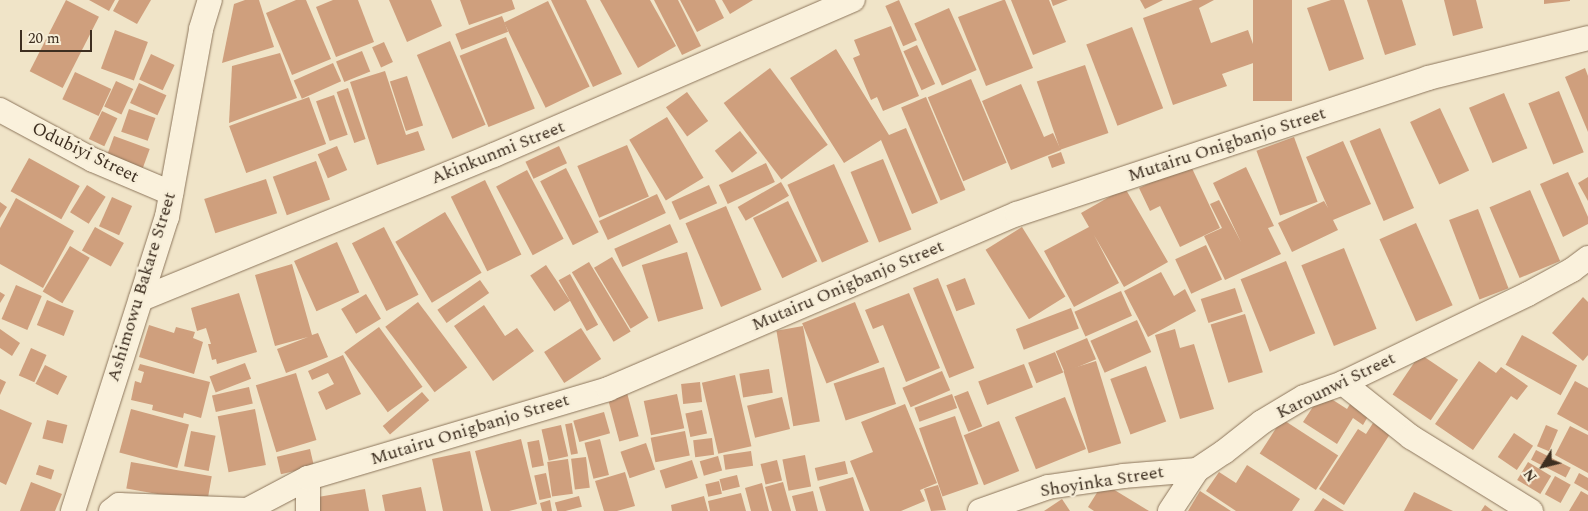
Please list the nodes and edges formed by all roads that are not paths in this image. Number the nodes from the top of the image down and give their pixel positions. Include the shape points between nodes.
1 (210, 0) edge
2 (853, 0) edge
3 (1588, 38) edge
4 (2, 116) edge
5 (171, 193) junction
6 (1588, 258) edge
7 (141, 299) junction
8 (1343, 383) junction
9 (1197, 470) junction
10 (308, 478) junction
11 (73, 511) edge
12 (111, 511) edge
13 (308, 511) edge
14 (980, 511) edge
15 (1170, 511) edge
16 (1531, 511) edge

1 - 5 street, Ashimowu Bakare Street via 201,29
2 - 7 street, Akinkunmi Street via 494,156
3 - 10 street, Mutairu Onigbanjo Street via 1428,78 1017,214 608,389
4 - 5 street, Odubiyi Street
5 - 7 street, Ashimowu Bakare Street via 167,217
6 - 8 street, Karounwi Street via 1528,294
7 - 11 street, Ashimowu Bakare Street
8 - 9 street, Karounwi Street via 1304,397 1270,417
8 - 16 street via 1411,437
9 - 14 street, Shoyinka Street via 1048,487
9 - 15 street, Karounwi Street
10 - 12 street, Mutairu Onigbanjo Street via 247,510 119,506
10 - 13 street

